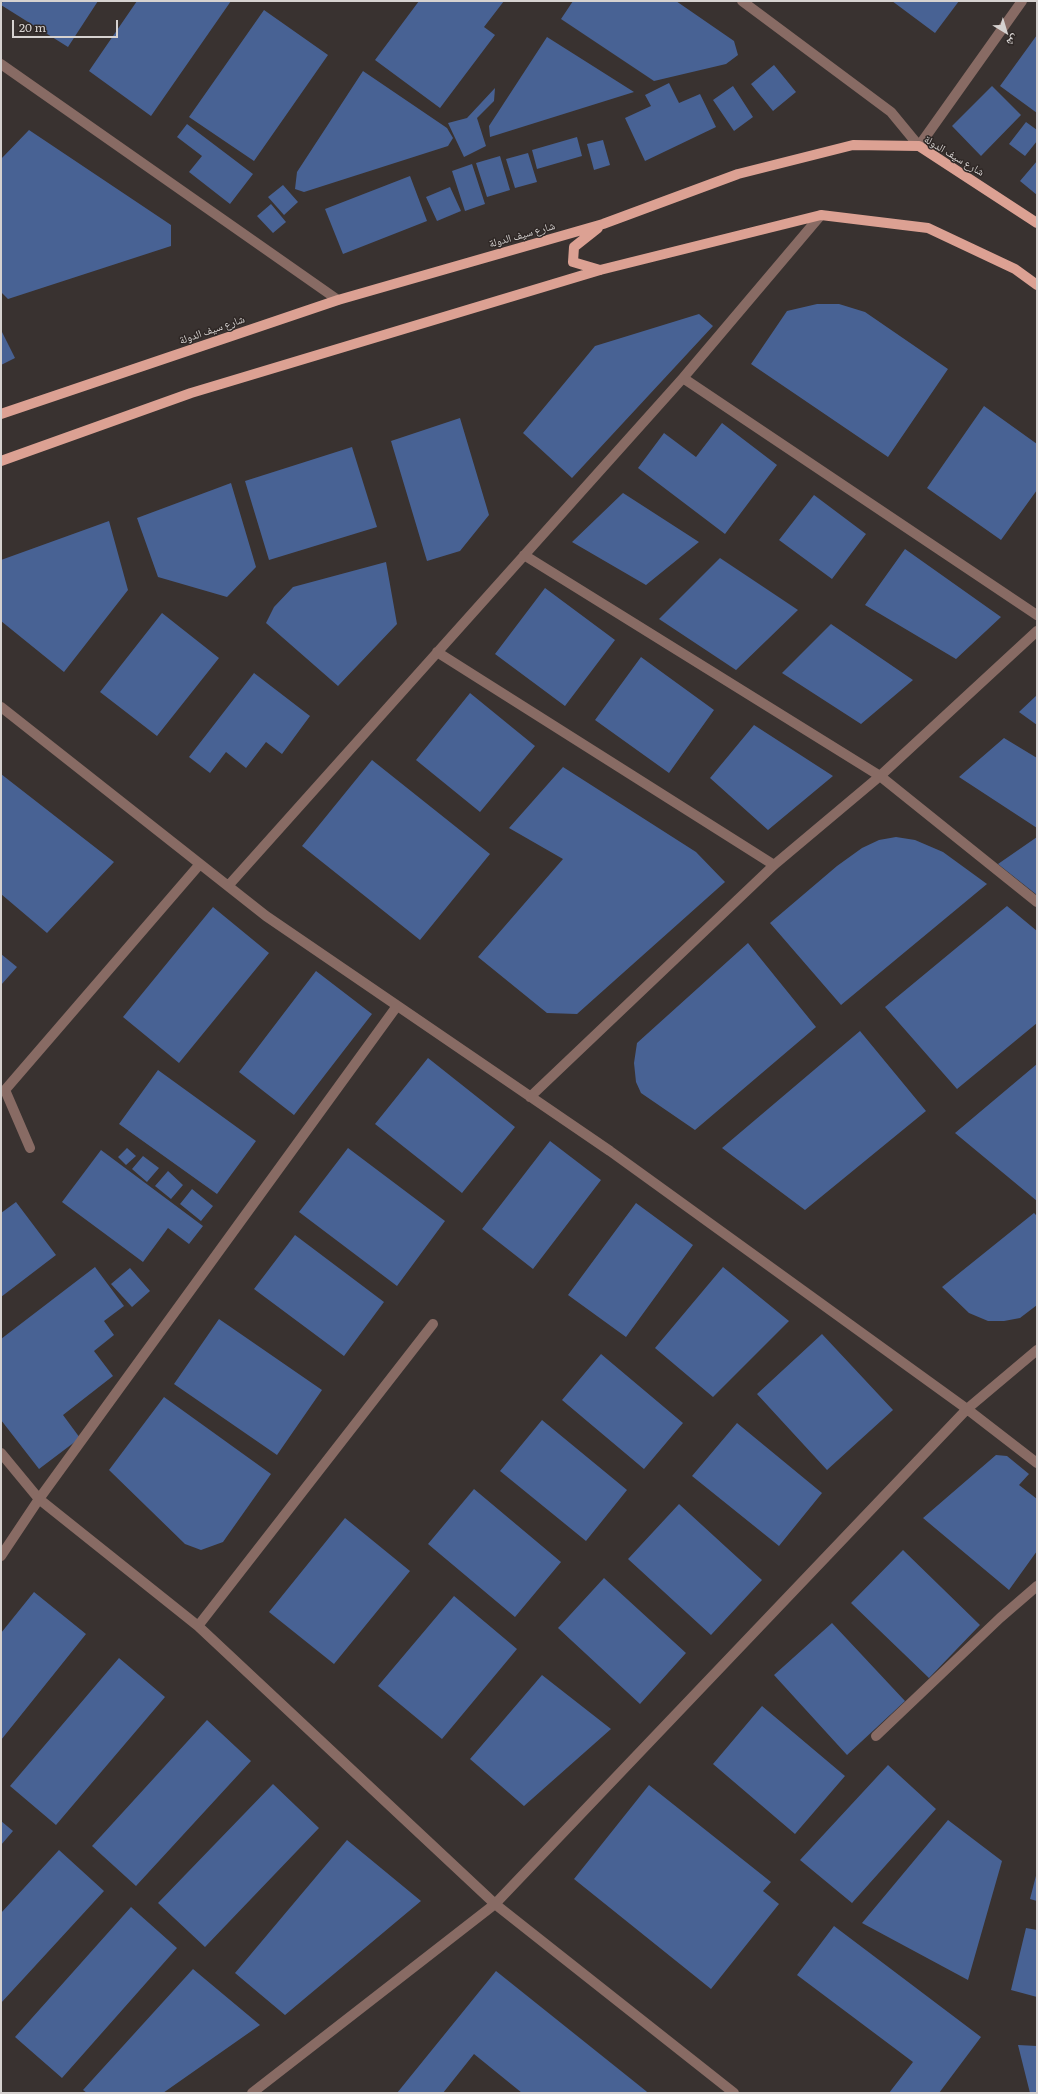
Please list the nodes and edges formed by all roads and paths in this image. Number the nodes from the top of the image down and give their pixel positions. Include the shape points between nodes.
1 (742, 1) edge
2 (1022, 1) edge
3 (1, 64) edge
4 (919, 146) junction
5 (821, 215) junction
6 (1037, 223) edge
7 (603, 224) junction
8 (600, 270) junction
9 (1037, 285) edge
10 (338, 300) junction
11 (683, 378) junction
12 (1, 414) edge
13 (1, 461) edge
14 (524, 555) junction
15 (1037, 615) edge
16 (1037, 631) edge
17 (437, 652) junction
18 (1, 707) edge
19 (880, 776) junction
20 (200, 864) junction
21 (774, 865) junction
22 (228, 886) junction
23 (1037, 902) edge
24 (398, 1006) junction
25 (530, 1097) junction
26 (30, 1148) dead end
27 (433, 1324) dead end
28 (1037, 1350) edge
29 (967, 1409) junction
30 (1, 1453) edge
31 (1037, 1463) edge
32 (40, 1499) junction
33 (1, 1556) edge
34 (1037, 1586) edge
35 (198, 1626) junction
36 (876, 1736) dead end
37 (495, 1904) junction
38 (252, 2093) edge
39 (734, 2093) edge

1 - 4 street via 891,112
2 - 4 street
3 - 10 street
4 - 6 main road, شارع سيف الدولة
4 - 7 main road, شارع سيف الدولة via 853,145 738,174
5 - 8 main road
5 - 9 main road via 928,228 1015,269
5 - 11 street
7 - 8 main road via 574,247 573,262
7 - 10 main road, شارع سيف الدولة
8 - 13 main road via 191,393
10 - 12 main road, شارع سيف الدولة
11 - 14 street
11 - 15 street
14 - 17 street
14 - 19 street
16 - 19 street
17 - 21 street
17 - 22 street
18 - 20 street
19 - 21 street
19 - 23 street
20 - 22 street
20 - 26 street via 6,1090
21 - 25 street
22 - 24 street via 266,916
24 - 25 street
24 - 32 street
25 - 29 street via 610,1151
27 - 35 street
28 - 29 street
29 - 31 street
29 - 37 street
30 - 32 street
32 - 33 street
32 - 35 street
34 - 36 street
35 - 37 street
37 - 38 street
37 - 39 street

